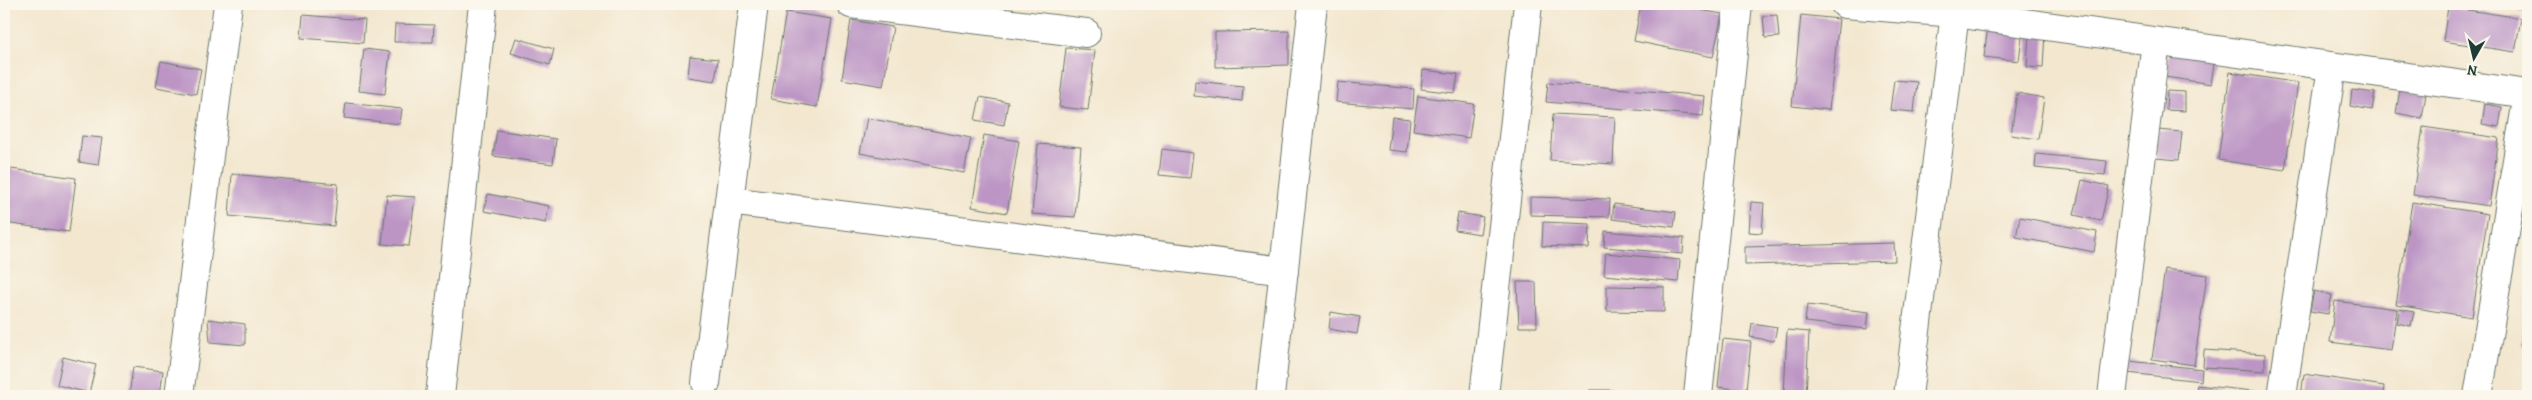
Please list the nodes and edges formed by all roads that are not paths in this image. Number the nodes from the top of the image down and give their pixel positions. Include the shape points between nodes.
1 (228, 4) edge
2 (483, 4) edge
3 (754, 4) edge
4 (851, 4) edge
5 (1313, 4) edge
6 (1528, 4) edge
7 (1738, 4) edge
8 (1845, 4) edge
9 (1955, 13) junction
10 (1086, 34) dead end
11 (2156, 42) junction
12 (2332, 67) junction
13 (2528, 94) edge
14 (729, 201) junction
15 (2519, 211) edge
16 (1284, 271) junction
17 (706, 383) dead end
18 (179, 396) edge
19 (440, 396) edge
20 (1270, 396) edge
21 (1484, 396) edge
22 (1698, 396) edge
23 (1908, 396) edge
24 (2112, 396) edge
25 (2282, 396) edge
26 (2478, 396) edge

1 - 18 street
2 - 19 street
3 - 14 street
4 - 10 street
5 - 16 street
6 - 21 street
7 - 22 street
8 - 9 street
9 - 11 street
9 - 23 street
11 - 12 street
11 - 24 street
12 - 13 street
12 - 25 street
13 - 15 street
14 - 16 street
14 - 17 street
15 - 26 street
16 - 20 street

